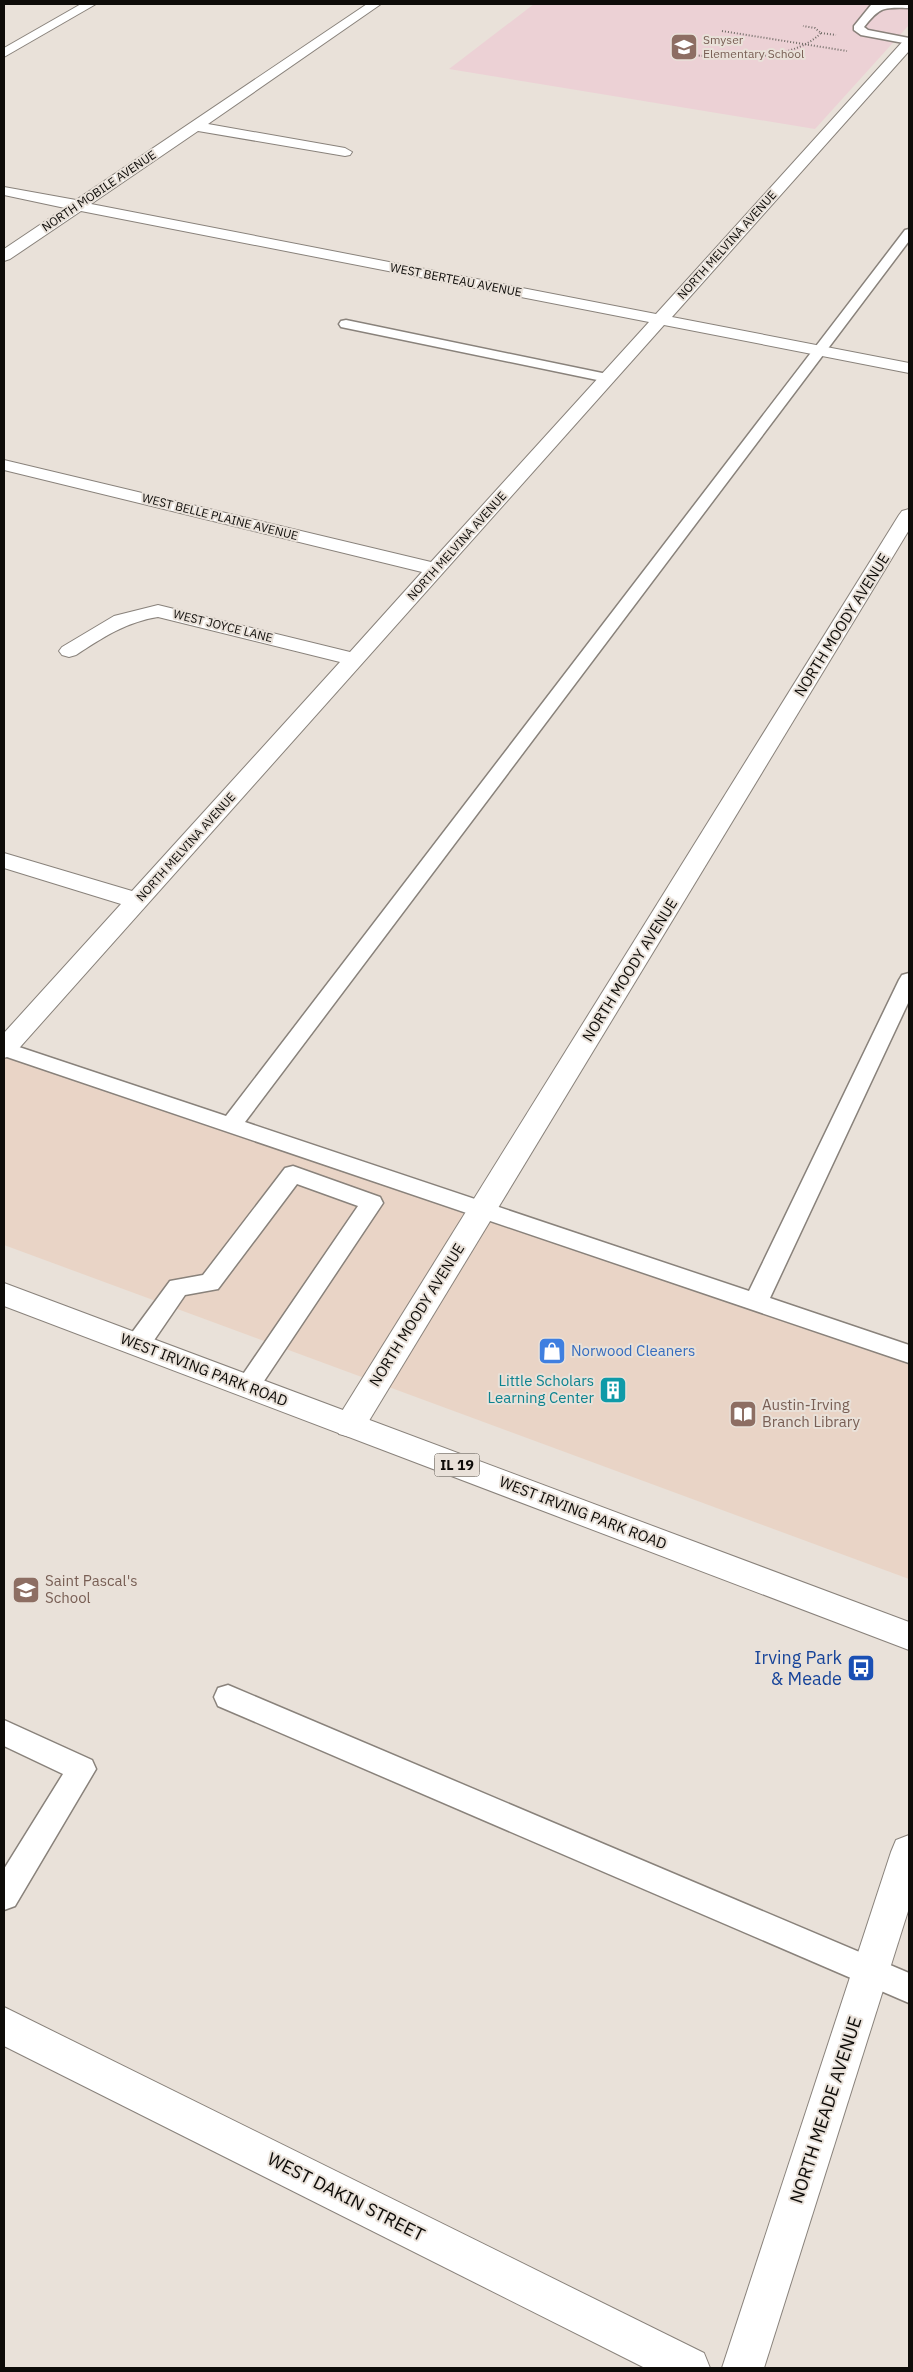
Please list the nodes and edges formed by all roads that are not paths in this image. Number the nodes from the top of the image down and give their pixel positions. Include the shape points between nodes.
1 (90, 4) edge
2 (376, 4) edge
3 (909, 5) edge
4 (909, 42) edge
5 (4, 53) edge
6 (195, 126) junction
7 (345, 152) dead end
8 (4, 192) edge
9 (78, 206) junction
10 (909, 233) edge
11 (4, 256) edge
12 (660, 320) junction
13 (346, 324) dead end
14 (819, 351) junction
15 (909, 368) edge
16 (607, 378) junction
17 (4, 465) edge
18 (909, 515) edge
19 (436, 569) junction
20 (69, 651) dead end
21 (354, 660) junction
22 (4, 860) edge
23 (138, 901) junction
24 (909, 980) edge
25 (4, 1049) edge
26 (231, 1125) junction
27 (310, 1152) junction
28 (293, 1174) junction
29 (482, 1210) junction
30 (4, 1294) edge
31 (756, 1302) junction
32 (137, 1345) junction
33 (909, 1354) edge
34 (247, 1386) junction
35 (350, 1425) junction
36 (909, 1636) edge
37 (228, 1697) dead end
38 (4, 1733) edge
39 (909, 1852) edge
40 (4, 1896) edge
41 (871, 1972) junction
42 (909, 1988) edge
43 (4, 2026) edge
44 (689, 2368) edge
45 (743, 2368) edge

1 - 5 street
2 - 6 street, NORTH MOBILE AVENUE
3 - 4 lane via 875,7 858,28 865,33
4 - 12 street, NORTH MELVINA AVENUE
6 - 7 street
6 - 9 street, NORTH MOBILE AVENUE
8 - 9 street, WEST BERTEAU AVENUE
9 - 11 street, NORTH MOBILE AVENUE
9 - 12 street, WEST BERTEAU AVENUE
10 - 14 lane
12 - 14 street, WEST BERTEAU AVENUE
12 - 16 street, NORTH MELVINA AVENUE
13 - 16 lane
14 - 15 street, WEST BERTEAU AVENUE
14 - 26 lane
16 - 19 street, NORTH MELVINA AVENUE
17 - 19 street, WEST BELLE PLAINE AVENUE
18 - 29 street, NORTH MOODY AVENUE
19 - 21 street, NORTH MELVINA AVENUE
20 - 21 street, WEST JOYCE LANE via 118,620 132,614 158,611
21 - 23 street, NORTH MELVINA AVENUE
22 - 23 street
23 - 25 street, NORTH MELVINA AVENUE
24 - 31 lane
25 - 26 lane
26 - 27 lane
27 - 28 lane
27 - 29 lane
28 - 32 lane via 210,1283 178,1287
28 - 34 lane via 372,1203
29 - 31 lane
29 - 35 street, NORTH MOODY AVENUE
30 - 32 street, WEST IRVING PARK ROAD / IL 19
31 - 33 lane
32 - 34 street, WEST IRVING PARK ROAD / IL 19
34 - 35 street, WEST IRVING PARK ROAD / IL 19
35 - 36 street, WEST IRVING PARK ROAD / IL 19
37 - 41 lane
38 - 40 lane via 82,1769
39 - 41 street, NORTH MEADE AVENUE
41 - 42 lane
41 - 45 street, NORTH MEADE AVENUE
43 - 44 street, WEST DAKIN STREET

